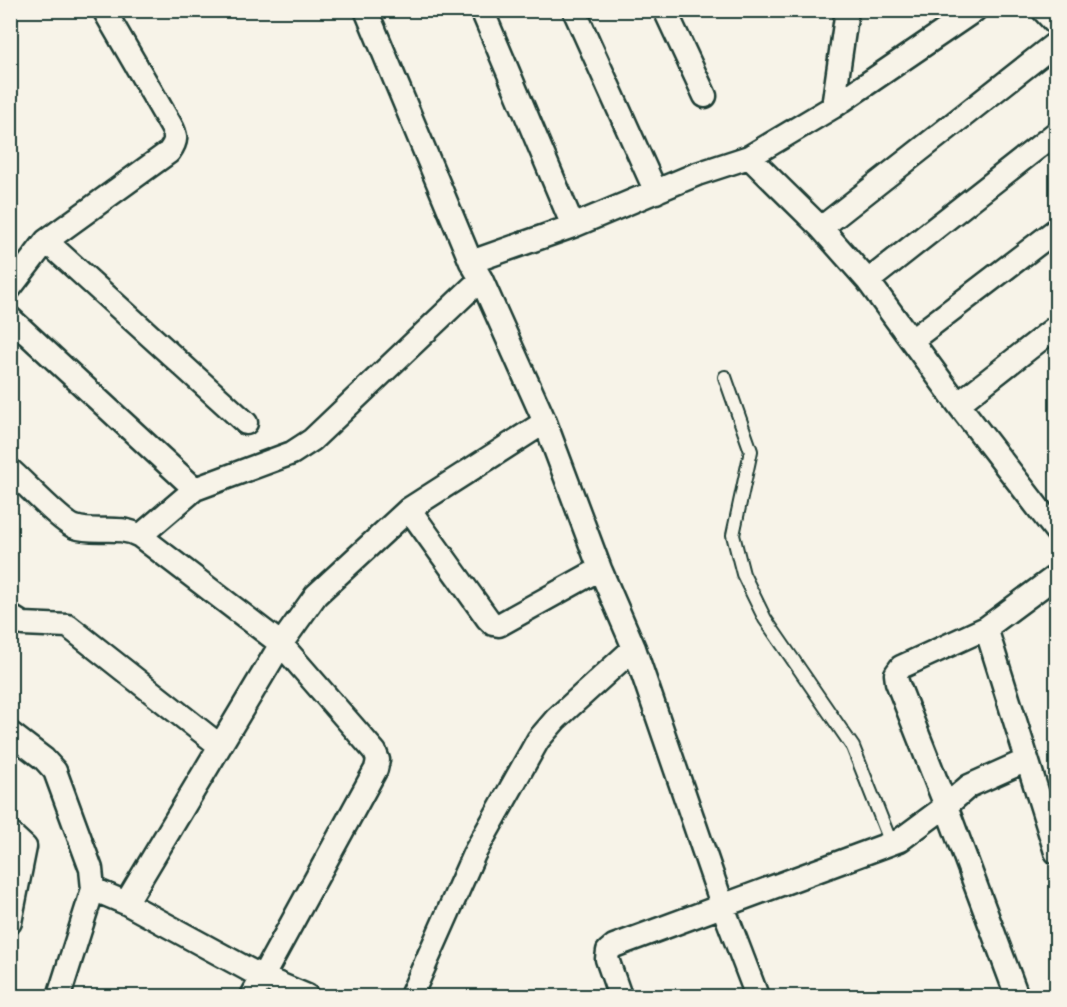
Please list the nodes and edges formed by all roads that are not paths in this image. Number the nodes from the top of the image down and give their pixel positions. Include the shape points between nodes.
1 (104, 10) edge
2 (366, 10) edge
3 (482, 10) edge
4 (665, 10) edge
5 (847, 10) edge
6 (975, 10) edge
7 (1043, 10) edge
8 (580, 12) edge
9 (1056, 24) edge
10 (1056, 43) edge
11 (705, 96) dead end
12 (833, 107) junction
13 (1056, 133) edge
14 (749, 157) junction
15 (656, 192) junction
16 (573, 226) junction
17 (821, 228) junction
18 (1056, 230) edge
19 (46, 241) junction
20 (476, 270) junction
21 (868, 281) junction
22 (10, 288) edge
23 (10, 318) edge
24 (1056, 327) edge
25 (912, 340) junction
26 (725, 377) dead end
27 (958, 404) junction
28 (545, 422) junction
29 (246, 423) dead end
30 (10, 470) edge
31 (195, 489) junction
32 (409, 509) junction
33 (1056, 528) edge
34 (140, 536) junction
35 (600, 569) junction
36 (1056, 576) edge
37 (10, 616) edge
38 (986, 628) junction
39 (281, 644) junction
40 (634, 648) junction
41 (10, 733) edge
42 (220, 746) junction
43 (1028, 760) junction
44 (946, 806) junction
45 (10, 833) edge
46 (1054, 836) edge
47 (891, 843) junction
48 (93, 890) junction
49 (126, 903) junction
50 (723, 907) junction
51 (10, 922) edge
52 (257, 987) edge
53 (59, 996) edge
54 (307, 996) edge
55 (411, 996) edge
56 (620, 996) edge
57 (757, 996) edge
58 (1017, 996) edge

1 - 19 street via 176,134 176,142 169,152
2 - 20 street
3 - 16 street
4 - 11 street
5 - 12 street
6 - 12 street
7 - 9 street
8 - 15 street
10 - 17 street
12 - 14 street
13 - 21 street
14 - 15 street
14 - 17 street
15 - 16 street
16 - 20 street
17 - 21 street
18 - 25 street
19 - 22 street
19 - 29 street
20 - 28 street
20 - 31 street via 312,440 292,453
21 - 25 street
23 - 31 street
24 - 27 street
25 - 27 street
26 - 47 lane via 751,451 734,535 743,574 765,619 852,747
27 - 33 street
28 - 32 street
28 - 35 street
30 - 34 street via 69,524 132,531
31 - 34 street
32 - 35 street via 493,624 499,625
32 - 39 street via 316,595
34 - 39 street
35 - 40 street
36 - 38 street
37 - 42 street via 23,624 68,626
38 - 43 street
38 - 44 street via 901,667 896,674
39 - 42 street
39 - 52 street via 378,760
40 - 50 street
40 - 55 street via 538,740 474,854
41 - 48 street via 55,771 91,869
42 - 49 street
43 - 44 street via 969,786
43 - 46 street
44 - 47 street
44 - 58 street
45 - 51 street via 25,847
47 - 50 street
48 - 49 street
48 - 53 street
49 - 52 street
50 - 56 street via 608,951 607,959
50 - 57 street
52 - 54 street

